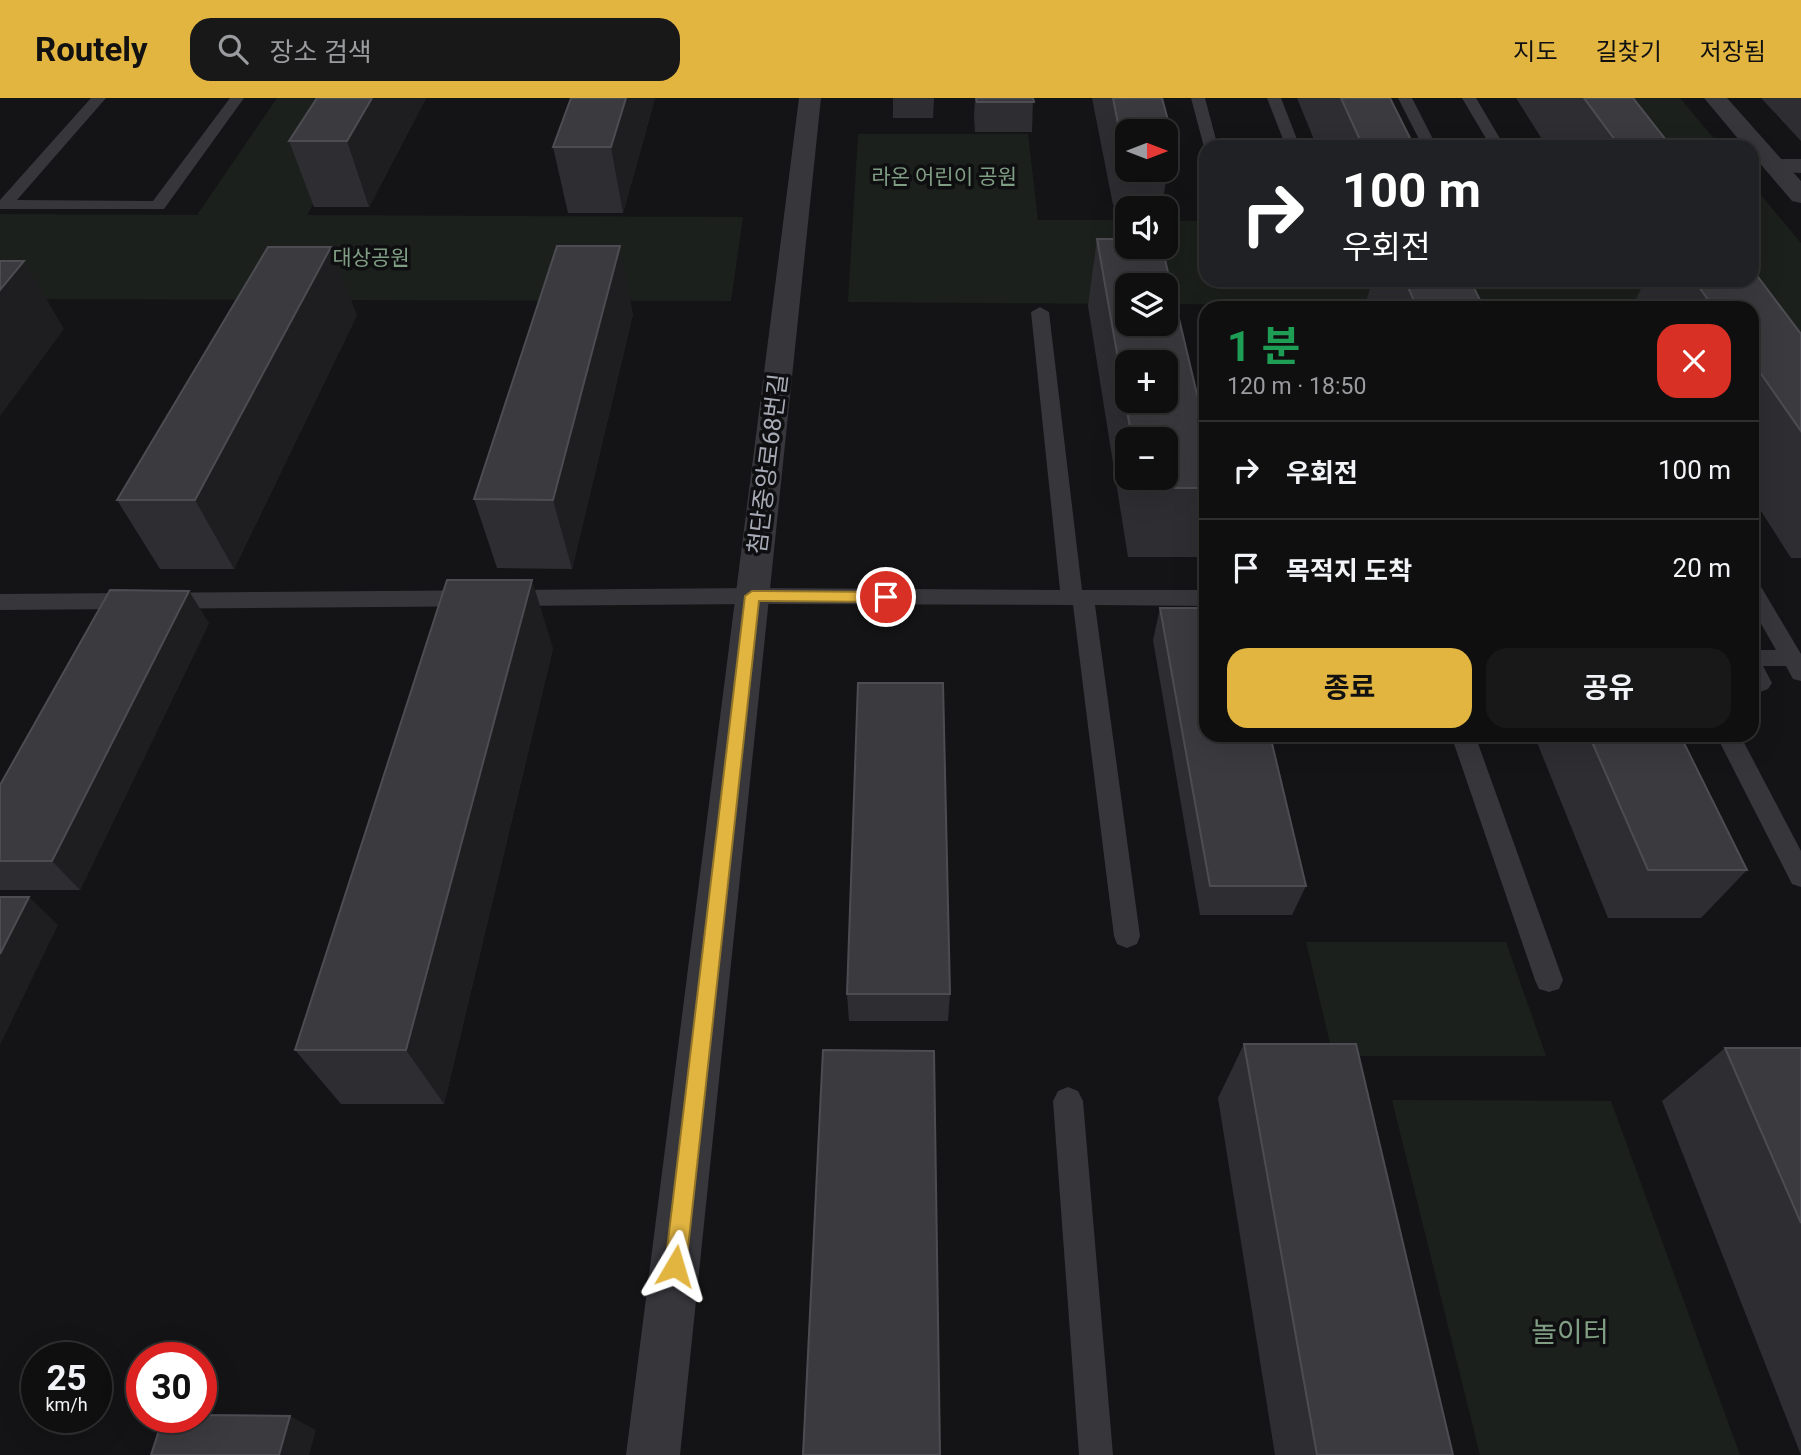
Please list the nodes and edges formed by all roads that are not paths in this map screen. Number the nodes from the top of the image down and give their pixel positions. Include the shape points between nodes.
1 (99, 98) edge
2 (237, 98) edge
3 (810, 98) edge
4 (1198, 98) edge
5 (1274, 98) edge
6 (1405, 98) edge
7 (1469, 98) edge
8 (1715, 98) edge
9 (1210, 140) edge
10 (1290, 140) edge
11 (1426, 140) edge
12 (1494, 140) edge
13 (1752, 140) edge
14 (1759, 148) edge
15 (1775, 166) junction
16 (1801, 166) edge
17 (1801, 195) edge
18 (1040, 312) dead end
19 (752, 596) junction
20 (1077, 598) junction
21 (1199, 598) edge
22 (0, 602) edge
23 (1759, 605) edge
24 (1759, 660) edge
25 (1796, 666) edge
26 (1465, 742) edge
27 (1732, 742) edge
28 (1791, 836) edge
29 (1801, 876) edge
30 (1127, 936) dead end
31 (1549, 980) dead end
32 (1068, 1101) dead end
33 (653, 1455) edge
34 (1096, 1455) edge

1 - 2 lane via 4,205 158,206
3 - 19 street, 첨단중앙로68번길
4 - 9 lane
5 - 10 lane
6 - 11 lane
7 - 12 lane
8 - 13 street
14 - 15 street
15 - 16 street
15 - 17 street
18 - 20 lane
19 - 20 lane
19 - 22 lane
19 - 33 street, 첨단중앙로68번길
20 - 21 lane
20 - 30 lane
23 - 25 lane
24 - 25 lane
26 - 31 lane
27 - 28 lane
28 - 29 lane
32 - 34 lane

